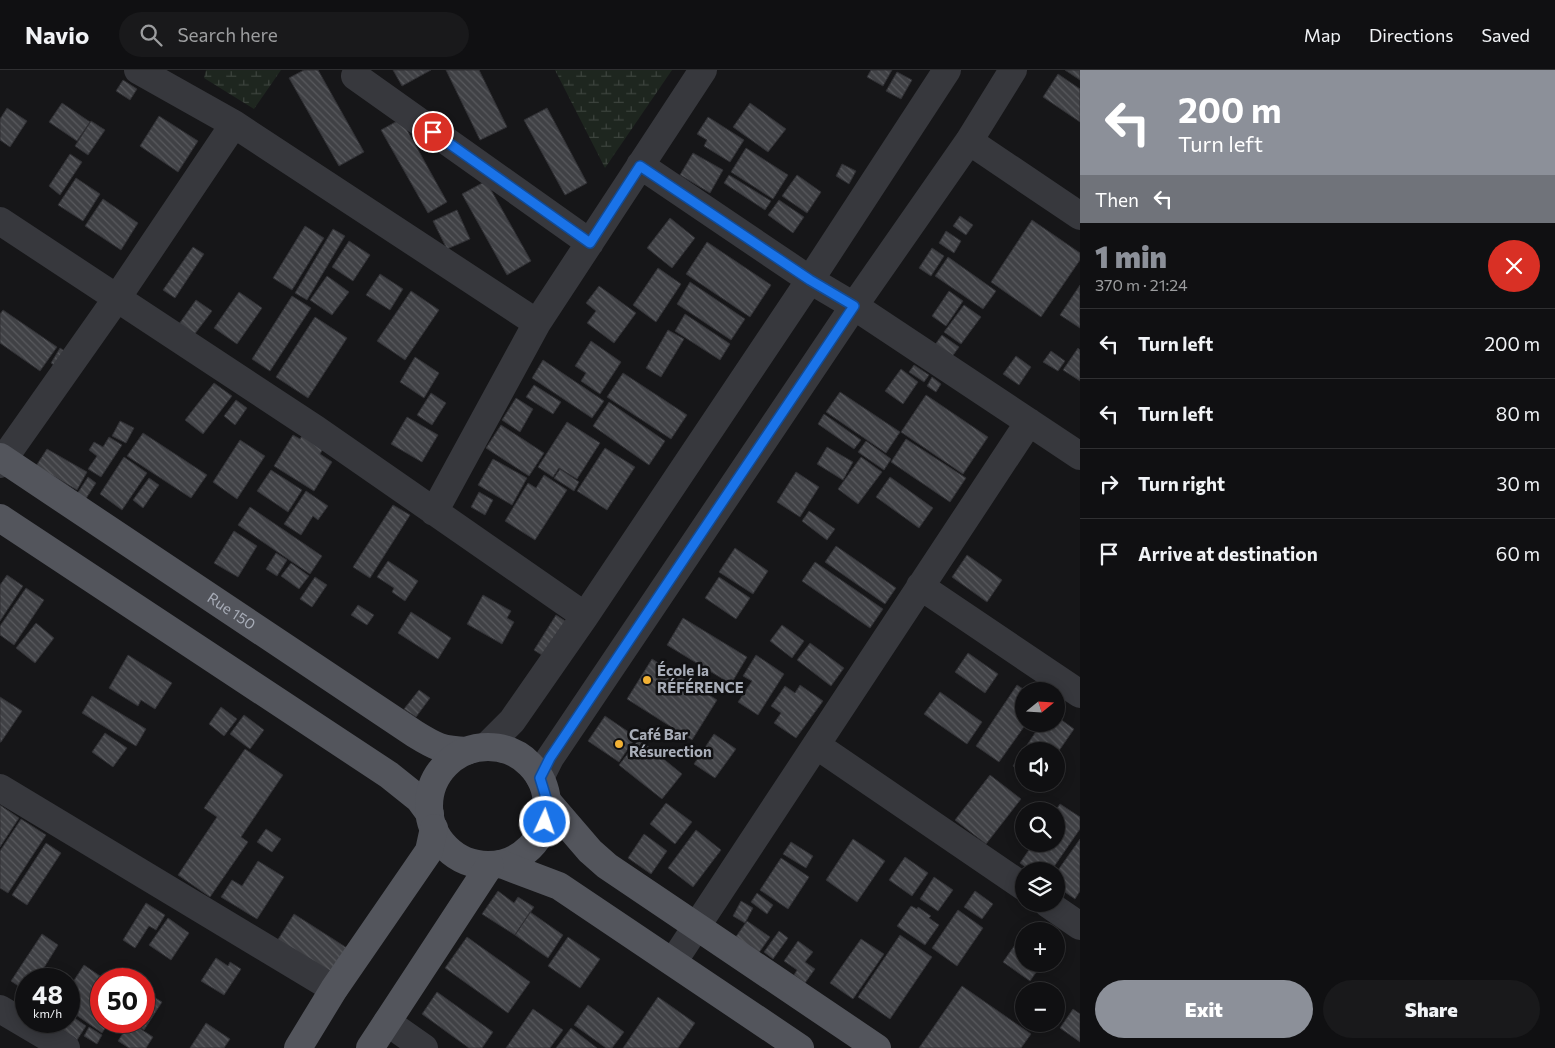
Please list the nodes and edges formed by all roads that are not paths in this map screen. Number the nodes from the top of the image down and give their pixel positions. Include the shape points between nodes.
1 (138, 70) edge
2 (703, 70) edge
3 (947, 70) edge
4 (1012, 70) edge
5 (355, 76) dead end
6 (234, 124) junction
7 (968, 141) junction
8 (640, 166) junction
9 (1080, 216) edge
10 (0, 221) edge
11 (590, 243) junction
12 (810, 280) junction
13 (117, 298) junction
14 (854, 306) junction
15 (537, 323) junction
16 (1029, 422) junction
17 (1080, 456) edge
18 (1, 460) edge
19 (434, 512) junction
20 (0, 518) edge
21 (920, 586) junction
22 (585, 616) junction
23 (1080, 694) edge
24 (816, 745) junction
25 (477, 749) junction
26 (0, 788) edge
27 (544, 789) junction
28 (432, 821) junction
29 (496, 864) junction
30 (1015, 881) edge
31 (1060, 912) edge
32 (696, 926) junction
33 (1080, 926) edge
34 (673, 962) junction
35 (334, 989) junction
36 (0, 1009) edge
37 (387, 1022) junction
38 (66, 1048) edge
39 (298, 1048) edge
40 (370, 1048) edge
41 (424, 1048) edge
42 (800, 1048) edge
43 (877, 1048) edge

1 - 6 street
2 - 8 street
3 - 12 street
4 - 7 street
5 - 11 street
6 - 13 street
6 - 15 street
7 - 9 street
7 - 14 street
8 - 11 street
8 - 12 street
10 - 13 street
11 - 15 street
12 - 14 street
12 - 22 street
13 - 18 street
13 - 19 street
14 - 16 street
14 - 27 street via 550,758
15 - 19 street
16 - 17 street
16 - 21 street
18 - 25 main road, Rue 150 via 430,744 446,750
19 - 22 street
20 - 28 main road via 389,775 419,799
21 - 23 street
21 - 24 street
22 - 25 street via 512,721
24 - 30 street
24 - 32 street
25 - 27 main road via 503,748 518,754 531,764
25 - 28 main road via 453,758 442,769 430,798
26 - 35 street
27 - 29 main road via 545,822 536,841 520,856
27 - 32 main road via 601,861
28 - 29 main road via 443,844 456,855 473,863
28 - 35 main road via 429,851
29 - 34 main road via 559,886
29 - 37 main road
31 - 33 street
32 - 34 street
32 - 43 main road
34 - 42 main road
35 - 39 main road
36 - 38 street
37 - 40 main road
37 - 41 street

